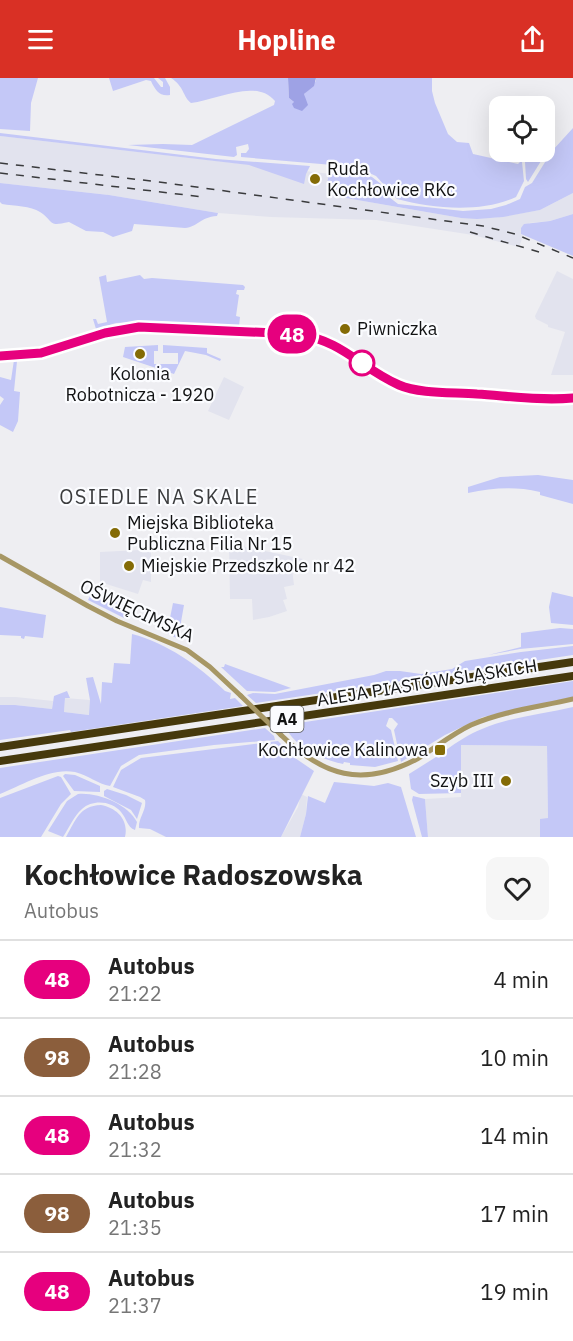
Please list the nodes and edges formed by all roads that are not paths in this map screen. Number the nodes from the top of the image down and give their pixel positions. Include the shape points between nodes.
1 (0, 356) edge
2 (573, 398) edge
3 (0, 556) edge
4 (573, 662) edge
5 (573, 676) edge
6 (573, 699) edge
7 (0, 747) edge
8 (0, 761) edge

1 - 2 street via 41,353 139,327 297,334 334,345 380,375 411,388
3 - 6 street, OŚWIĘCIMSKA, bridge via 97,611 187,650 304,756 351,775 401,766 484,720
4 - 7 highway, ALEJA PIASTÓW ŚLĄSKICH / A4
5 - 8 highway, ALEJA PIASTÓW ŚLĄSKICH / A4

